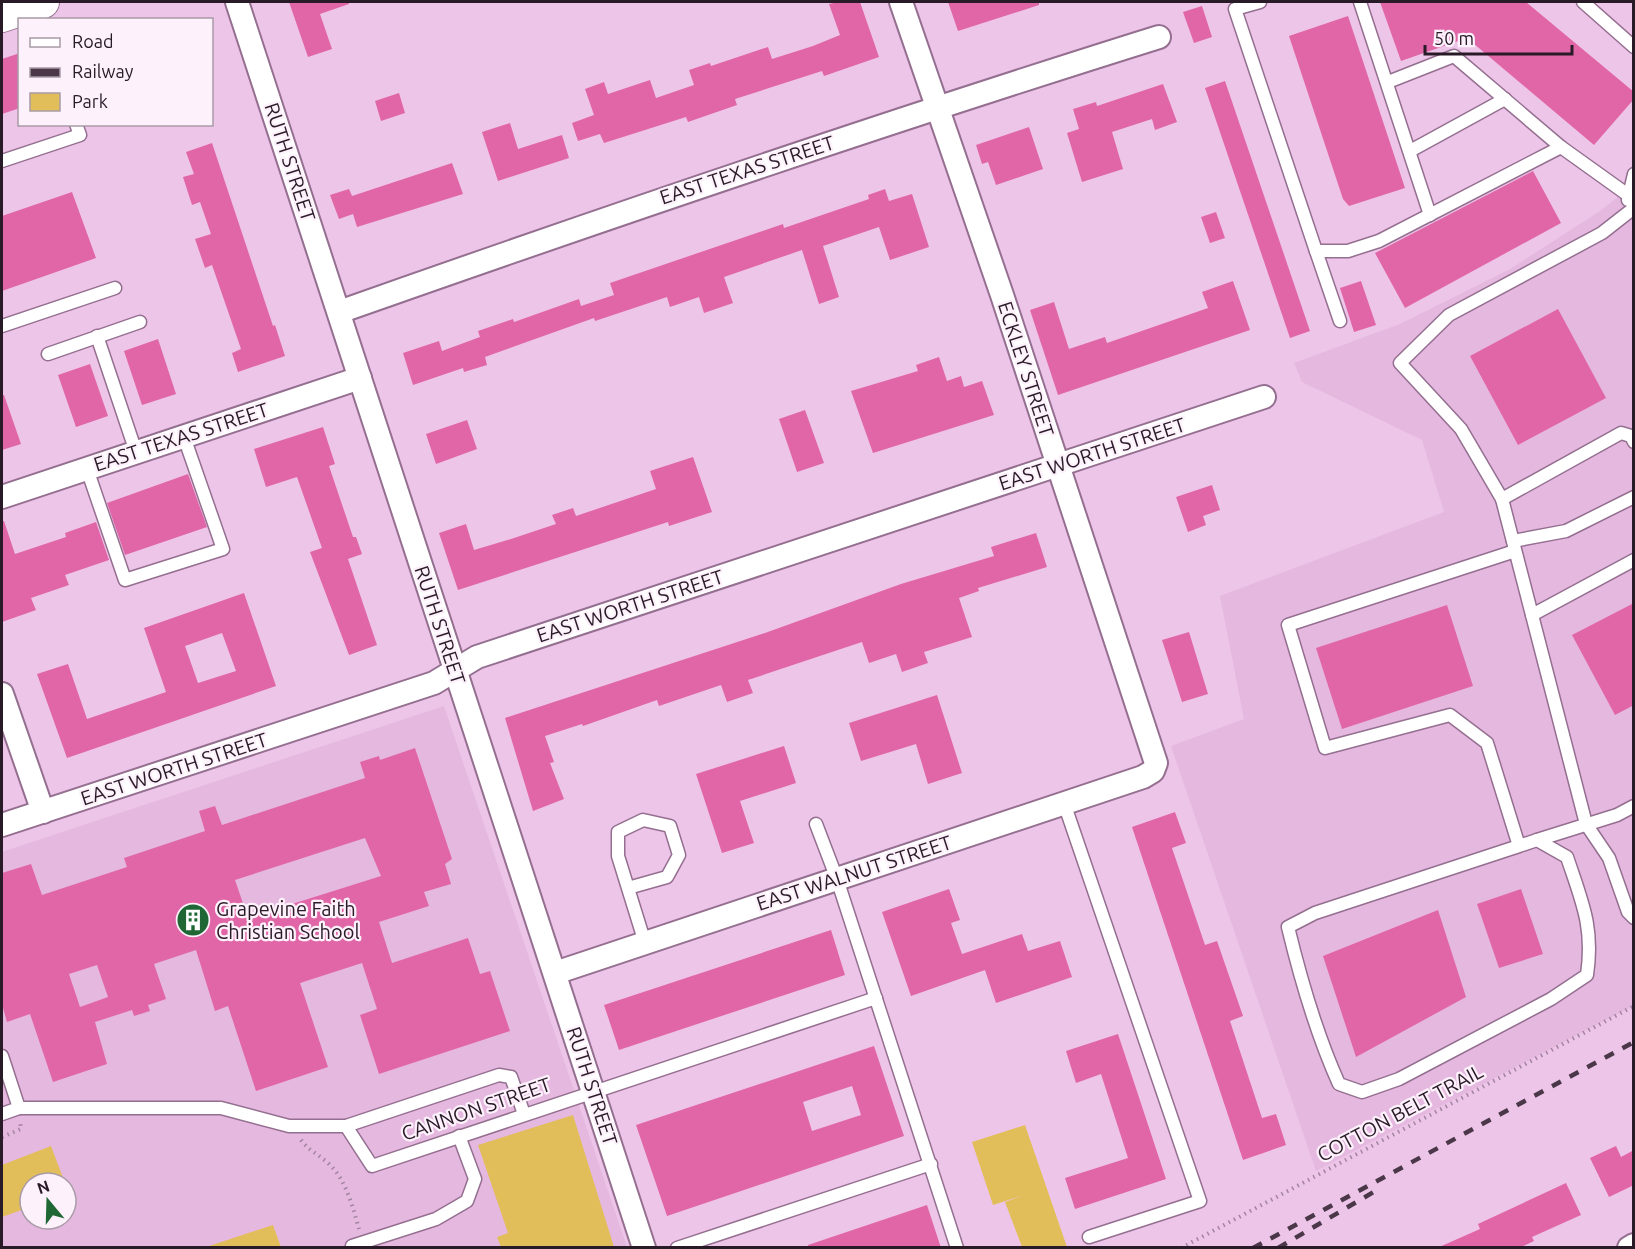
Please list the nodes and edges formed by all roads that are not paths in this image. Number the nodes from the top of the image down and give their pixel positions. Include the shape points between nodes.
1 (237, 2) edge
2 (901, 2) edge
3 (1260, 2) edge
4 (1360, 2) edge
5 (1583, 2) edge
6 (1234, 5) edge
7 (40, 8) edge
8 (2, 16) edge
9 (1159, 37) dead end
10 (1634, 47) edge
11 (1388, 81) junction
12 (1505, 99) junction
13 (937, 106) junction
14 (77, 126) edge
15 (1561, 147) junction
16 (1410, 152) junction
17 (2, 161) edge
18 (1634, 174) edge
19 (1628, 195) junction
20 (1630, 210) edge
21 (1430, 215) junction
22 (1316, 251) junction
23 (115, 288) dead end
24 (339, 312) junction
25 (140, 321) dead end
26 (1340, 321) dead end
27 (2, 326) edge
28 (97, 336) junction
29 (48, 354) dead end
30 (360, 378) junction
31 (1264, 397) dead end
32 (184, 437) junction
33 (1634, 442) edge
34 (136, 452) junction
35 (1058, 465) junction
36 (87, 469) junction
37 (1634, 496) edge
38 (2, 497) edge
39 (1502, 499) junction
40 (1514, 546) junction
41 (1634, 560) edge
42 (1532, 615) junction
43 (455, 670) junction
44 (2, 694) edge
45 (1153, 771) joint
46 (1064, 803) junction
47 (1634, 806) edge
48 (43, 812) junction
49 (816, 824) dead end
50 (1586, 824) junction
51 (2, 825) edge
52 (1537, 840) junction
53 (1519, 846) junction
54 (837, 879) junction
55 (628, 888) junction
56 (1634, 918) edge
57 (645, 943) junction
58 (555, 973) junction
59 (876, 998) junction
60 (2, 1056) edge
61 (593, 1090) junction
62 (19, 1108) junction
63 (2, 1114) edge
64 (524, 1114) junction
65 (346, 1126) junction
66 (459, 1136) junction
67 (931, 1164) junction
68 (1089, 1237) dead end
69 (1634, 1245) edge
70 (352, 1246) edge
71 (644, 1248) edge
72 (676, 1248) edge
73 (957, 1248) edge
74 (1629, 1248) edge

1 - 24 street, RUTH STREET
2 - 13 street, ECKLEY STREET
3 - 6 lane
4 - 11 lane
5 - 10 lane
6 - 22 lane
7 - 8 street
9 - 13 street, EAST TEXAS STREET
11 - 12 lane via 1454,56
11 - 16 lane
12 - 15 lane
12 - 16 lane
13 - 24 street, EAST TEXAS STREET
13 - 35 street, ECKLEY STREET
14 - 17 lane via 80,135
15 - 19 lane
15 - 21 lane
16 - 21 lane
18 - 19 lane
19 - 20 lane
20 - 39 lane via 1602,233 1449,315 1400,363 1461,429
21 - 22 lane via 1380,241 1348,250
22 - 26 lane
23 - 27 lane
24 - 30 street, RUTH STREET
25 - 28 lane
28 - 29 lane
28 - 34 lane
30 - 32 street, EAST TEXAS STREET
30 - 43 street, RUTH STREET
31 - 35 street, EAST WORTH STREET
32 - 34 street, EAST TEXAS STREET
32 - 36 lane via 223,549 125,580
33 - 39 lane via 1631,436 1621,433
34 - 36 street, EAST TEXAS STREET
35 - 43 street, EAST WORTH STREET via 477,657
35 - 45 street, ECKLEY STREET via 1154,749
36 - 38 street, EAST TEXAS STREET
37 - 40 lane via 1566,531
39 - 40 lane
40 - 42 lane
40 - 53 lane via 1288,625 1325,748 1450,715 1487,743
41 - 42 lane
42 - 50 lane
43 - 48 street, EAST WORTH STREET via 434,683
43 - 58 street, RUTH STREET
44 - 48 street
45 - 46 street, EAST WALNUT STREET
46 - 54 street, EAST WALNUT STREET
46 - 68 lane via 1200,1202
47 - 50 lane
48 - 51 street, EAST WORTH STREET
49 - 54 lane
50 - 52 lane
50 - 56 lane via 1609,858 1628,912
52 - 53 lane
52 - 53 lane via 1568,857 1588,921 1591,947 1587,975 1551,999 1399,1079 1362,1092 1339,1084 1320,1043 1288,927 1315,913
54 - 57 street, EAST WALNUT STREET
54 - 59 lane
55 - 55 lane via 618,856 618,832 643,820 670,826 680,855 667,877
55 - 57 lane
57 - 58 street, EAST WALNUT STREET
58 - 61 street, RUTH STREET
59 - 61 lane, CANNON STREET
59 - 67 lane
60 - 62 lane
61 - 64 lane, CANNON STREET
61 - 71 street, RUTH STREET
62 - 63 lane
62 - 65 lane via 221,1108 289,1126
64 - 65 lane via 511,1077 499,1075
64 - 66 lane, CANNON STREET
65 - 66 lane, CANNON STREET via 372,1166
66 - 70 lane via 475,1179 467,1201 436,1219
67 - 72 lane
67 - 73 lane
69 - 74 street

